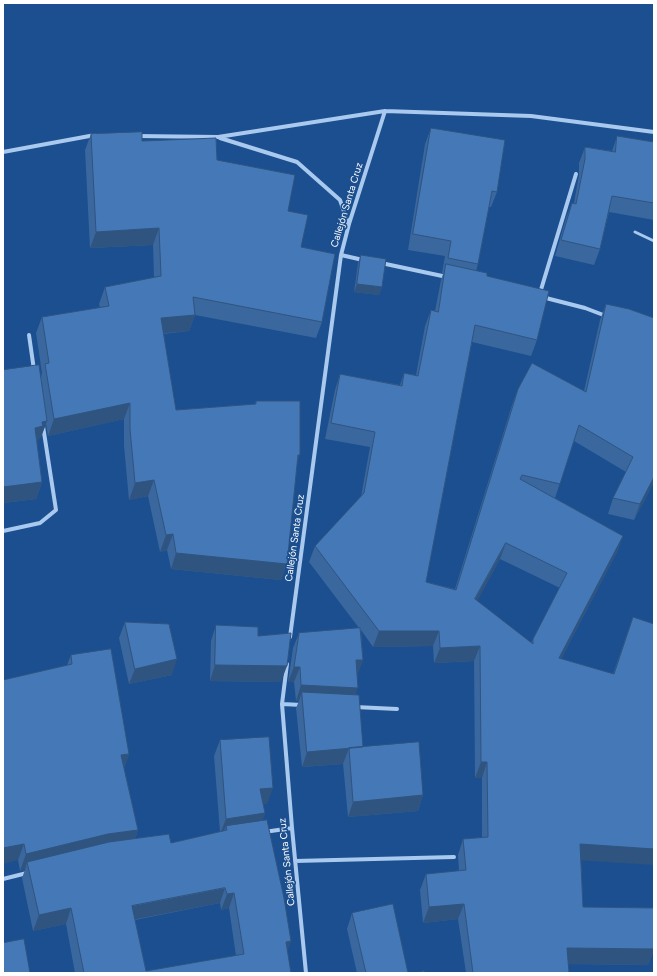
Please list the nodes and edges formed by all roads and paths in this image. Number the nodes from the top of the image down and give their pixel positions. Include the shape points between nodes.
1 (385, 111) junction
2 (654, 132) edge
3 (104, 135) edge
4 (134, 136) edge
5 (218, 137) junction
6 (3, 152) edge
7 (576, 174) dead end
8 (348, 224) junction
9 (635, 232) dead end
10 (654, 241) edge
11 (341, 255) junction
12 (371, 261) edge
13 (379, 263) edge
14 (455, 279) edge
15 (532, 295) edge
16 (539, 297) junction
17 (613, 318) edge
18 (29, 335) dead end
19 (35, 373) edge
20 (42, 418) edge
21 (3, 531) edge
22 (290, 644) edge
23 (288, 659) edge
24 (282, 704) junction
25 (305, 705) edge
26 (351, 707) edge
27 (397, 709) dead end
28 (292, 828) junction
29 (260, 832) edge
30 (454, 857) dead end
31 (295, 861) junction
32 (34, 871) edge
33 (3, 879) edge
34 (306, 973) edge

1 - 2 street via 531,116
1 - 5 street
1 - 8 street, Callejón Santa Cruz
3 - 6 street via 89,135
4 - 5 street
5 - 8 street via 297,162 340,200
7 - 16 street
8 - 11 street, Callejón Santa Cruz
9 - 10 lane
11 - 12 street
11 - 22 street, Callejón Santa Cruz
13 - 14 street
15 - 16 street
16 - 17 street
18 - 19 street
20 - 21 street via 56,510 40,523
23 - 24 street, Callejón Santa Cruz
24 - 25 street
24 - 28 street, Callejón Santa Cruz
26 - 27 street
28 - 29 street
28 - 31 street, Callejón Santa Cruz
30 - 31 street
31 - 34 street, Callejón Santa Cruz
32 - 33 street

